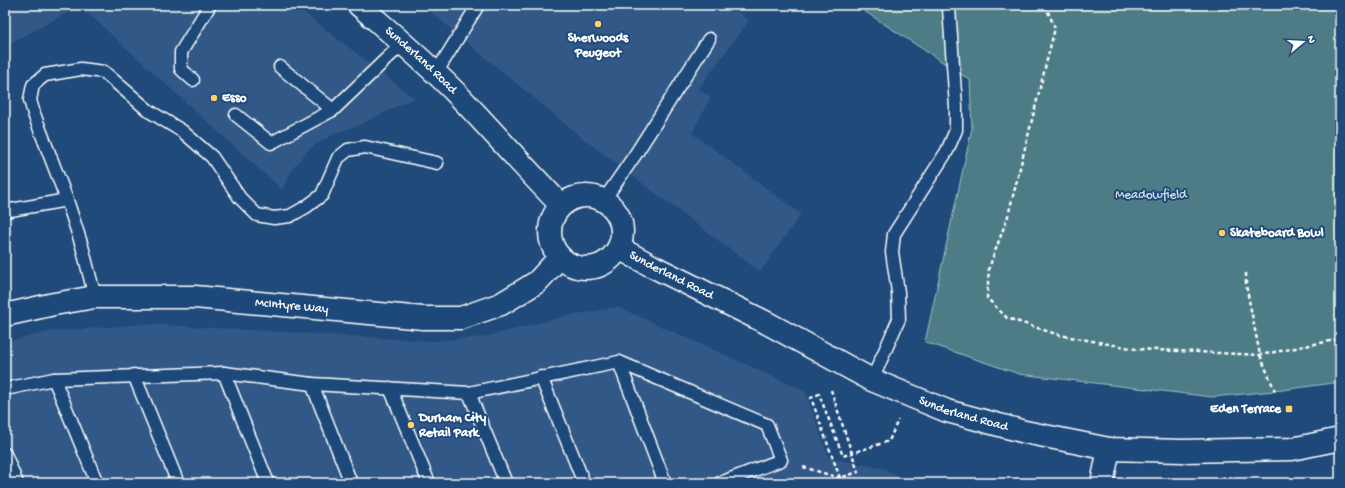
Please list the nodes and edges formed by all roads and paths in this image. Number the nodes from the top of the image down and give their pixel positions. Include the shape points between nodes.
1 (210, 5) edge
2 (359, 5) edge
3 (478, 5) edge
4 (1044, 5) edge
5 (948, 6) edge
6 (709, 40) dead end
7 (403, 43) junction
8 (280, 67) dead end
9 (436, 73) junction
10 (193, 80) dead end
11 (332, 110) junction
12 (236, 115) dead end
13 (437, 163) dead end
14 (67, 200) junction
15 (604, 200) junction
16 (561, 206) junction
17 (5, 211) edge
18 (619, 248) junction
19 (560, 257) junction
20 (1246, 273) dead end
21 (95, 298) junction
22 (5, 315) edge
23 (1340, 339) edge
24 (817, 350) junction
25 (1260, 356) junction
26 (618, 362) junction
27 (224, 373) junction
28 (134, 375) junction
29 (541, 377) junction
30 (54, 379) junction
31 (872, 380) junction
32 (312, 384) junction
33 (390, 388) junction
34 (5, 389) edge
35 (1275, 391) dead end
36 (469, 393) junction
37 (907, 395) junction
38 (1340, 439) edge
39 (1108, 449) junction
40 (852, 453) junction
41 (5, 454) edge
42 (781, 460) junction
43 (840, 478) junction
44 (17, 483) edge
45 (97, 483) edge
46 (178, 483) edge
47 (268, 483) edge
48 (351, 483) edge
49 (429, 483) edge
50 (506, 483) edge
51 (584, 483) edge
52 (665, 483) edge
53 (720, 483) edge
54 (1102, 483) edge

1 - 10 lane via 181,52 181,69
2 - 7 street, Sunderland Road
3 - 9 lane
4 - 25 path via 1055,28 1008,216 989,268 988,298 1007,318 1059,335 1136,349
5 - 31 lane via 956,130 947,151 894,234 892,252 899,319
6 - 15 lane
7 - 9 street, Sunderland Road
7 - 11 lane
8 - 11 lane
9 - 16 street, Sunderland Road
11 - 12 lane via 271,143
13 - 14 lane via 365,147 348,150 338,158 322,195 306,207 290,216 274,218 258,215 240,198 212,157 182,131 149,111 104,72 81,69 45,75 33,85 30,100
14 - 17 lane
14 - 21 lane
15 - 16 street via 582,196 570,199
15 - 18 street via 615,209 621,221 623,235
16 - 19 street via 550,226 550,237
18 - 19 street via 611,259 599,266 585,268 572,265
18 - 24 street, Sunderland Road
19 - 21 street, McIntyre Way via 537,282 501,304 461,318 423,318 195,297
20 - 25 path
21 - 22 street, McIntyre Way
23 - 25 path
24 - 31 street, Sunderland Road
24 - 40 path
25 - 35 path
26 - 29 lane
26 - 42 lane via 767,425
26 - 52 lane
27 - 28 lane
27 - 32 lane
27 - 47 lane
28 - 30 lane
28 - 46 lane
29 - 36 lane
29 - 51 lane
30 - 34 lane
30 - 45 lane
31 - 37 street, Sunderland Road
32 - 33 lane
32 - 48 lane
33 - 36 lane
33 - 49 lane
36 - 50 lane
37 - 39 street, Sunderland Road via 947,411 1025,432
37 - 40 path via 889,441
38 - 39 street, Sunderland Road via 1292,449
39 - 54 street
40 - 43 path via 858,472
40 - 43 path via 843,456 819,394 811,398
41 - 44 lane
42 - 43 path
42 - 53 lane

